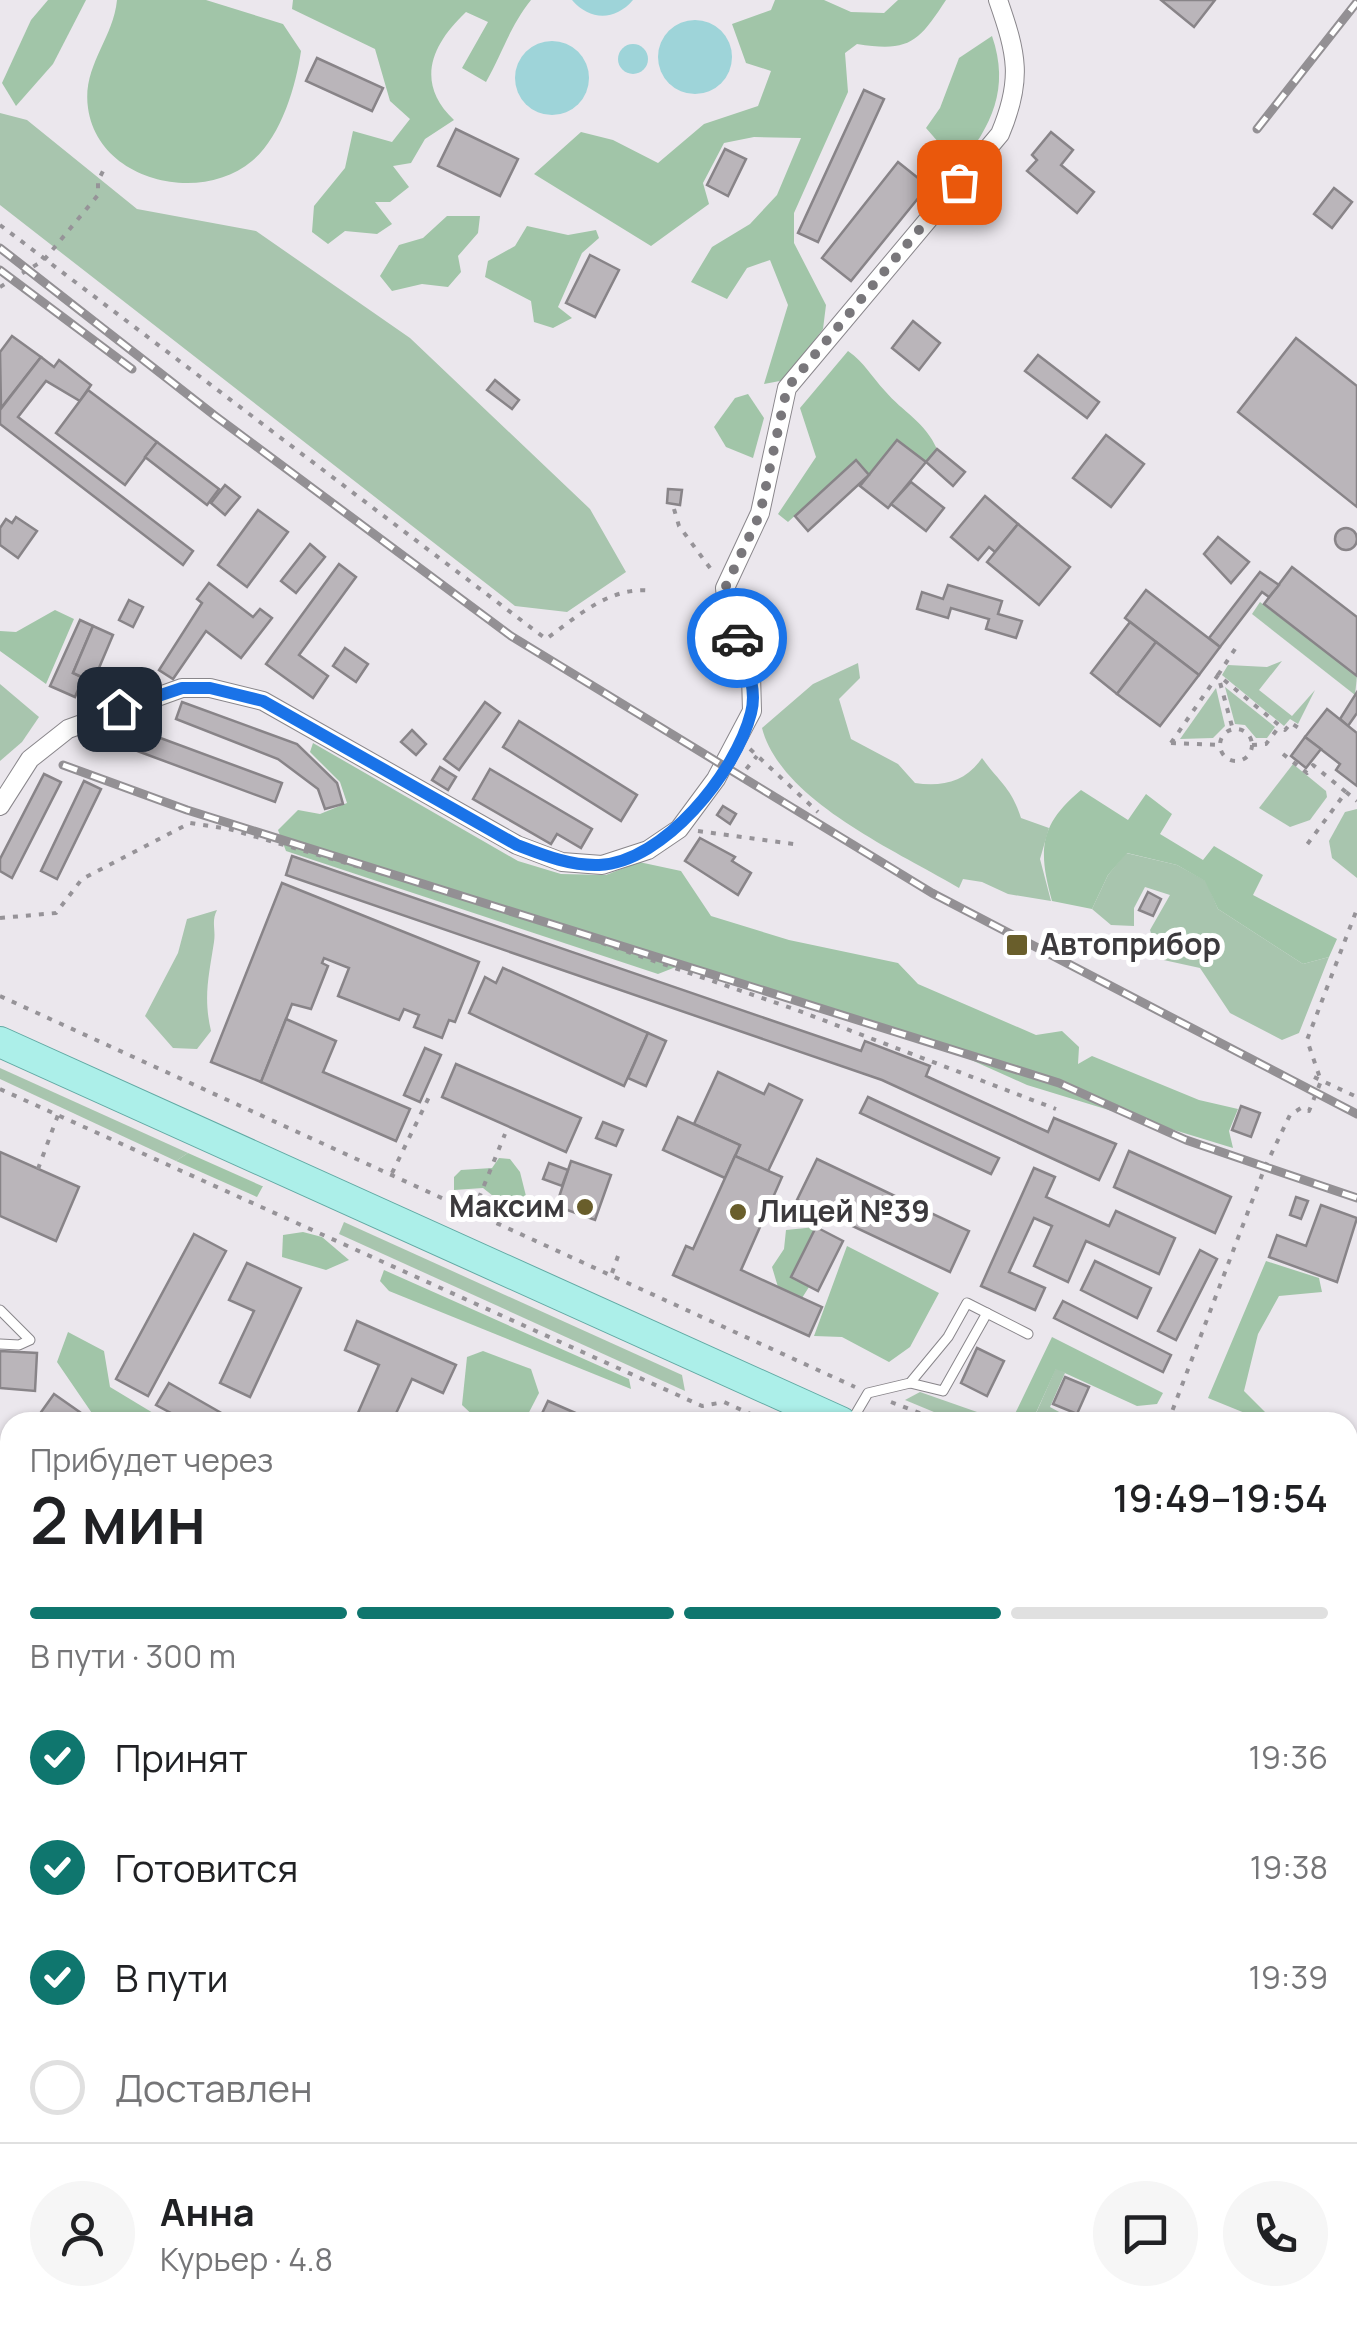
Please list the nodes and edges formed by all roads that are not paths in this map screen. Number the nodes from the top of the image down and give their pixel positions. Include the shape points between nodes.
1 (998, 0) edge
2 (0, 806) edge
3 (0, 1042) edge
4 (0, 1310) edge
5 (988, 1313) junction
6 (1028, 1334) dead end
7 (0, 1344) edge
8 (910, 1384) junction
9 (819, 1412) edge
10 (858, 1412) edge

1 - 2 street via 1016,52 1015,98 1000,134 787,388 760,514 725,588 752,675 752,711 678,829 648,850 602,865 562,862 517,845 263,701 210,688 182,688 68,728 30,759
3 - 9 main road
4 - 7 lane via 30,1340
5 - 6 lane
5 - 8 lane via 967,1303
5 - 8 lane via 943,1392
8 - 10 lane via 868,1393

